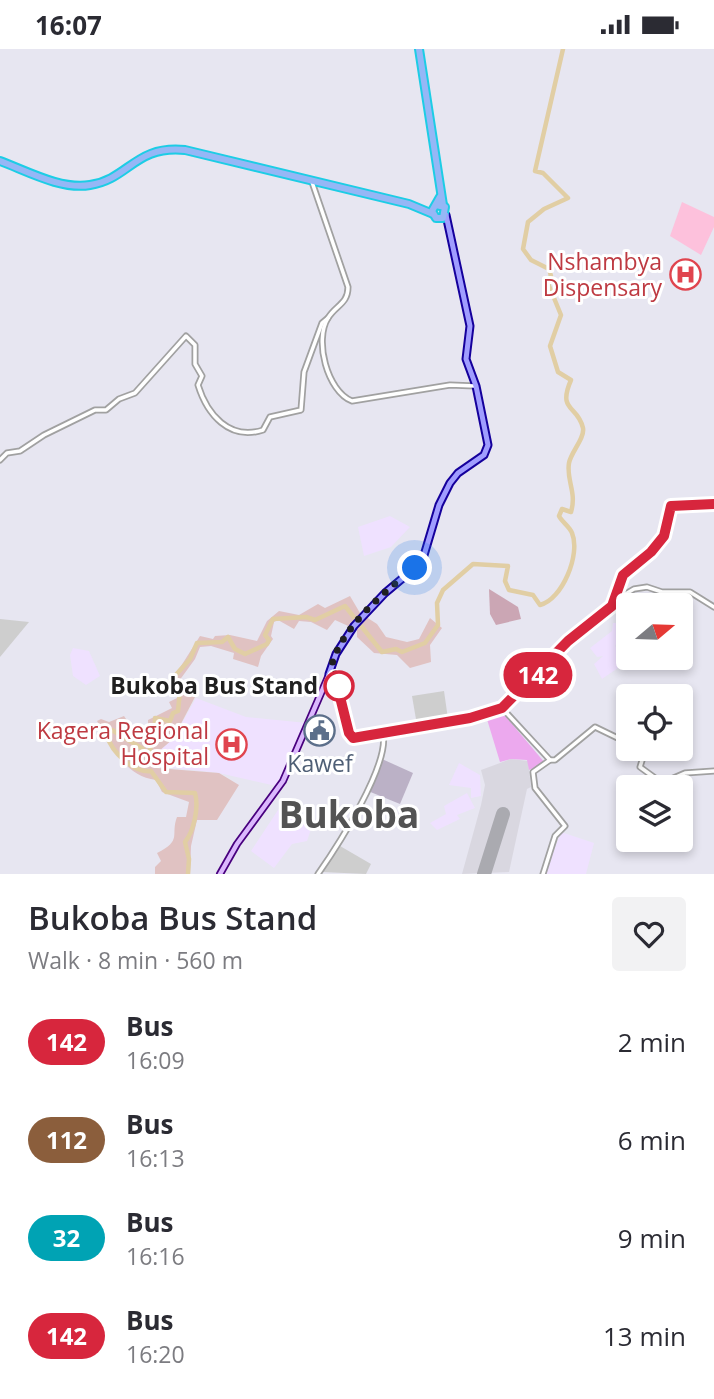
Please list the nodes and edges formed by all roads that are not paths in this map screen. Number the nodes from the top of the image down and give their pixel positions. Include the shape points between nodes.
1 (419, 49) edge
2 (0, 161) edge
3 (312, 182) junction
4 (437, 210) junction
5 (446, 214) joint
6 (446, 229) junction
7 (328, 318) junction
8 (476, 386) junction
9 (0, 460) edge
10 (714, 504) edge
11 (618, 593) edge
12 (627, 593) edge
13 (692, 593) edge
14 (693, 594) edge
15 (616, 600) edge
16 (714, 607) edge
17 (331, 678) junction
18 (502, 708) junction
19 (383, 733) junction
20 (616, 737) edge
21 (550, 760) junction
22 (642, 761) edge
23 (714, 771) edge
24 (220, 874) edge
25 (318, 874) edge
26 (543, 874) edge

1 - 4 highway via 439,167
2 - 3 highway via 69,185 87,186 106,180 150,152 175,149
3 - 4 highway
3 - 7 street via 348,287 345,301
4 - 5 highway
4 - 6 main road
5 - 6 main road
6 - 8 main road via 467,309 466,356
7 - 8 street via 324,336 327,375 346,399
7 - 9 street via 321,323 305,369 301,410 270,417 259,432 228,428 215,418 198,385 202,376 195,365 195,345 186,336 135,393
8 - 17 main road via 487,451 450,483 422,562 354,626 332,664
10 - 11 main road via 671,506 664,536 623,575
12 - 13 street via 647,587
14 - 16 street
15 - 18 main road
17 - 19 main road via 341,692 350,737
17 - 24 main road via 283,781
18 - 19 main road
18 - 21 street
19 - 25 street via 384,749 352,822
20 - 21 street via 595,727
21 - 26 street via 533,772 533,783 566,824 555,836
22 - 23 street via 640,767 664,783 685,773

